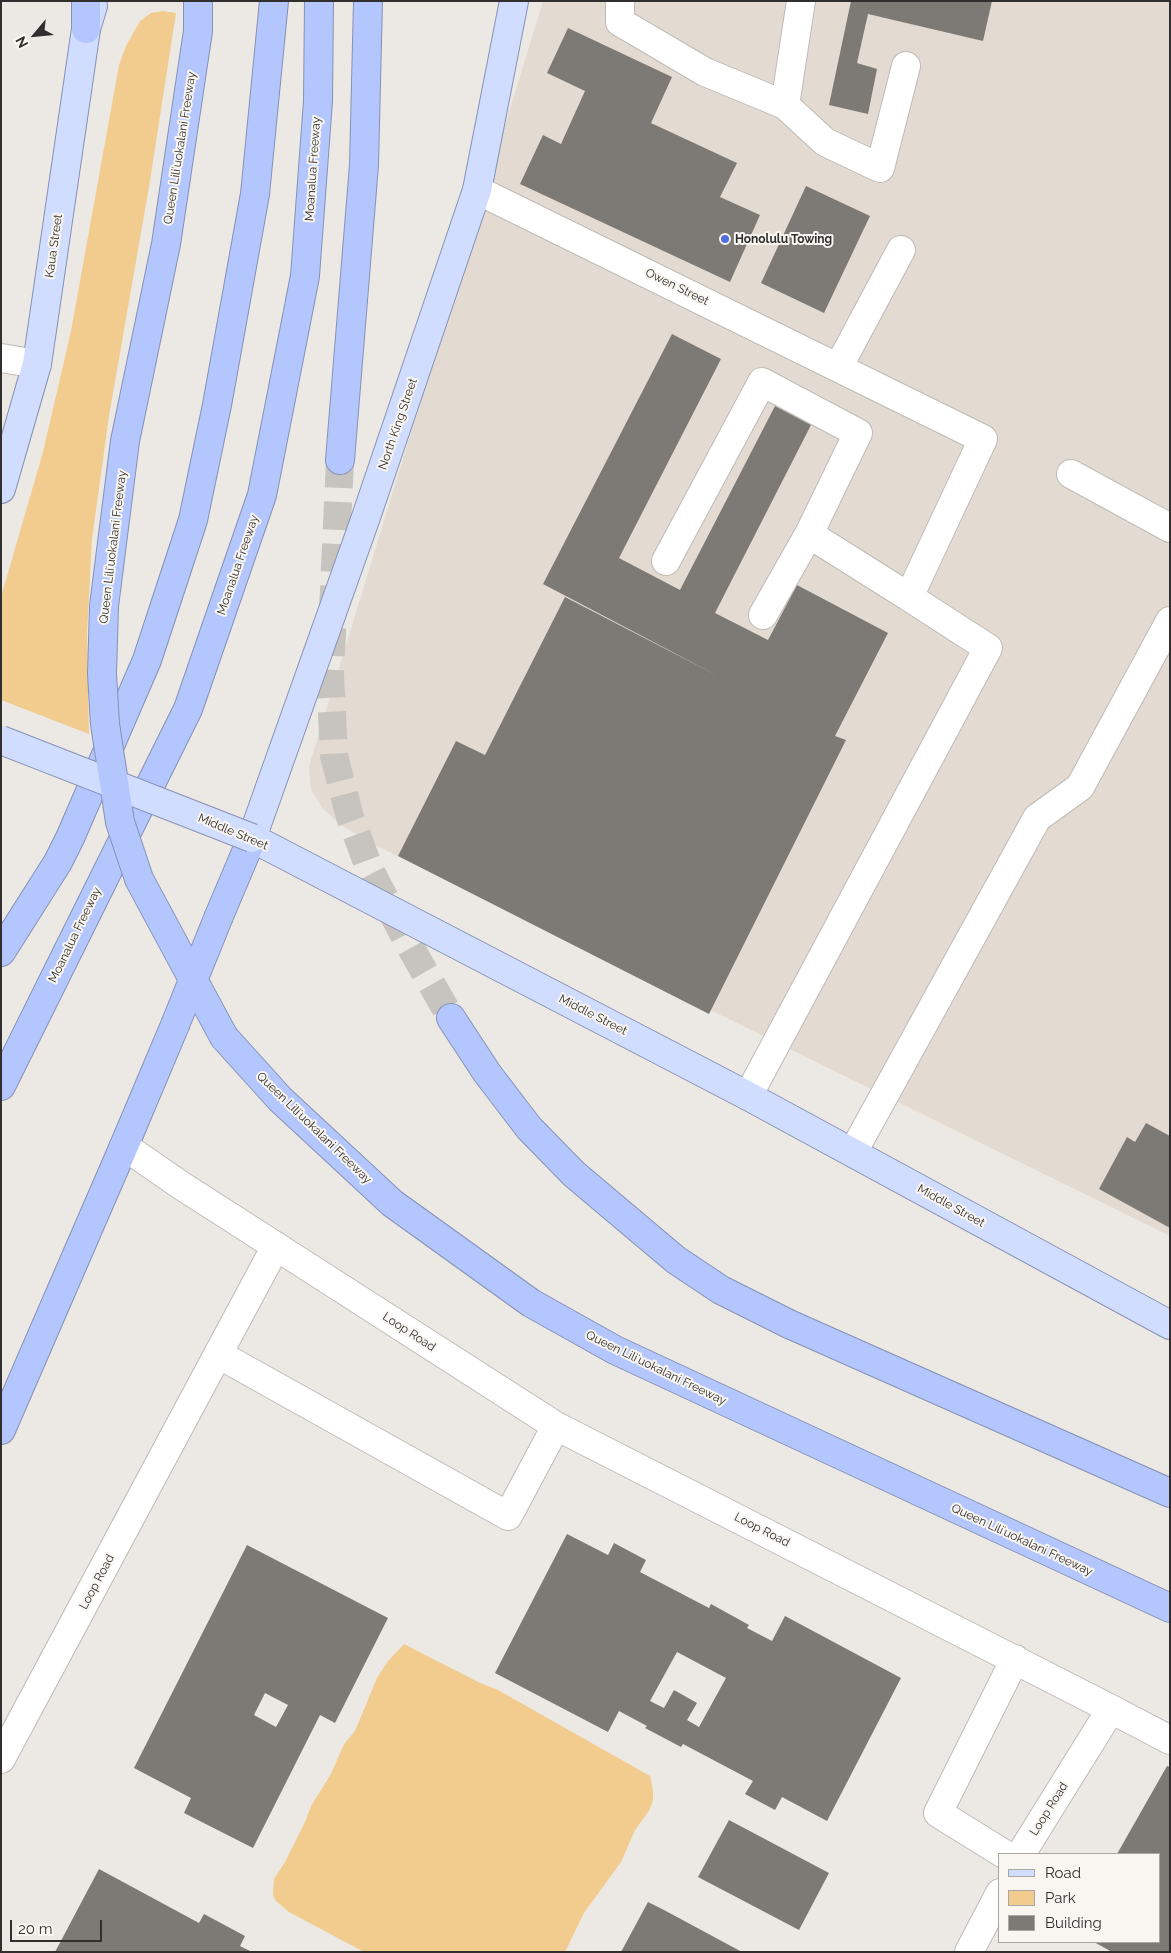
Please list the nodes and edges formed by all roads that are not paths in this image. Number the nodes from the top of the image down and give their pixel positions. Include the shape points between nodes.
1 (86, 1) edge
2 (97, 1) edge
3 (198, 1) edge
4 (274, 1) edge
5 (319, 1) edge
6 (368, 1) edge
7 (620, 1) edge
8 (801, 1) edge
9 (514, 2) edge
10 (86, 29) junction
11 (906, 66) dead end
12 (785, 105) junction
13 (477, 190) junction
14 (901, 250) dead end
15 (1, 358) edge
16 (37, 364) junction
17 (839, 366) junction
18 (340, 460) tunnel mouth
19 (1071, 474) dead end
20 (1, 489) edge
21 (1170, 528) edge
22 (809, 534) junction
23 (666, 561) dead end
24 (909, 597) junction
25 (763, 616) dead end
26 (1170, 621) edge
27 (1, 740) edge
28 (252, 838) junction
29 (1, 952) edge
30 (451, 1018) tunnel mouth
31 (1, 1086) edge
32 (748, 1096) junction
33 (124, 1146) junction
34 (853, 1152) junction
35 (276, 1246) junction
36 (1170, 1325) edge
37 (218, 1354) junction
38 (556, 1426) junction
39 (1, 1430) edge
40 (1170, 1493) edge
41 (1170, 1608) edge
42 (1015, 1659) junction
43 (1111, 1709) junction
44 (1170, 1740) edge
45 (1, 1759) edge
46 (1002, 1853) edge
47 (1022, 1853) edge
48 (998, 1897) edge
49 (969, 1952) edge

1 - 10 highway
2 - 10 main road, Kaua Street
3 - 41 highway, Queen Liliʻuokalani Freeway, bridge via 198,31 166,244 125,441 104,606 102,674 105,724 120,822 139,879 224,1037 280,1098 392,1202 531,1303 614,1350
4 - 29 highway via 255,194 193,520 147,660 70,838
5 - 31 highway, Moanalua Freeway via 318,101 305,276 262,495 188,709
6 - 18 highway via 364,166
7 - 12 street via 620,22 705,72
8 - 12 street
9 - 13 main road, North King Street
10 - 16 main road, Kaua Street
11 - 12 street via 880,168 825,142
13 - 17 street, Owen Street
13 - 28 main road, North King Street
14 - 17 street
15 - 16 street
16 - 20 main road, Kaua Street
17 - 24 street, Owen Street via 983,439
19 - 21 street
22 - 23 street via 858,433 762,382
22 - 24 street
22 - 25 street
24 - 32 street via 988,648
26 - 34 street via 1080,787 1037,818
27 - 28 main road, Middle Street, bridge
28 - 32 main road, Middle Street
28 - 33 highway, bridge
30 - 40 highway via 528,1128 574,1174 683,1265 722,1290 788,1324
32 - 34 main road, Middle Street
33 - 35 street, Loop Road
33 - 39 highway
34 - 36 main road, Middle Street
35 - 37 street, Loop Road
35 - 38 street, Loop Road
37 - 38 street via 508,1516
37 - 45 street, Loop Road
38 - 42 street, Loop Road
42 - 43 street, Loop Road
42 - 46 street via 938,1813
43 - 44 street
43 - 47 street, Loop Road
48 - 49 street

